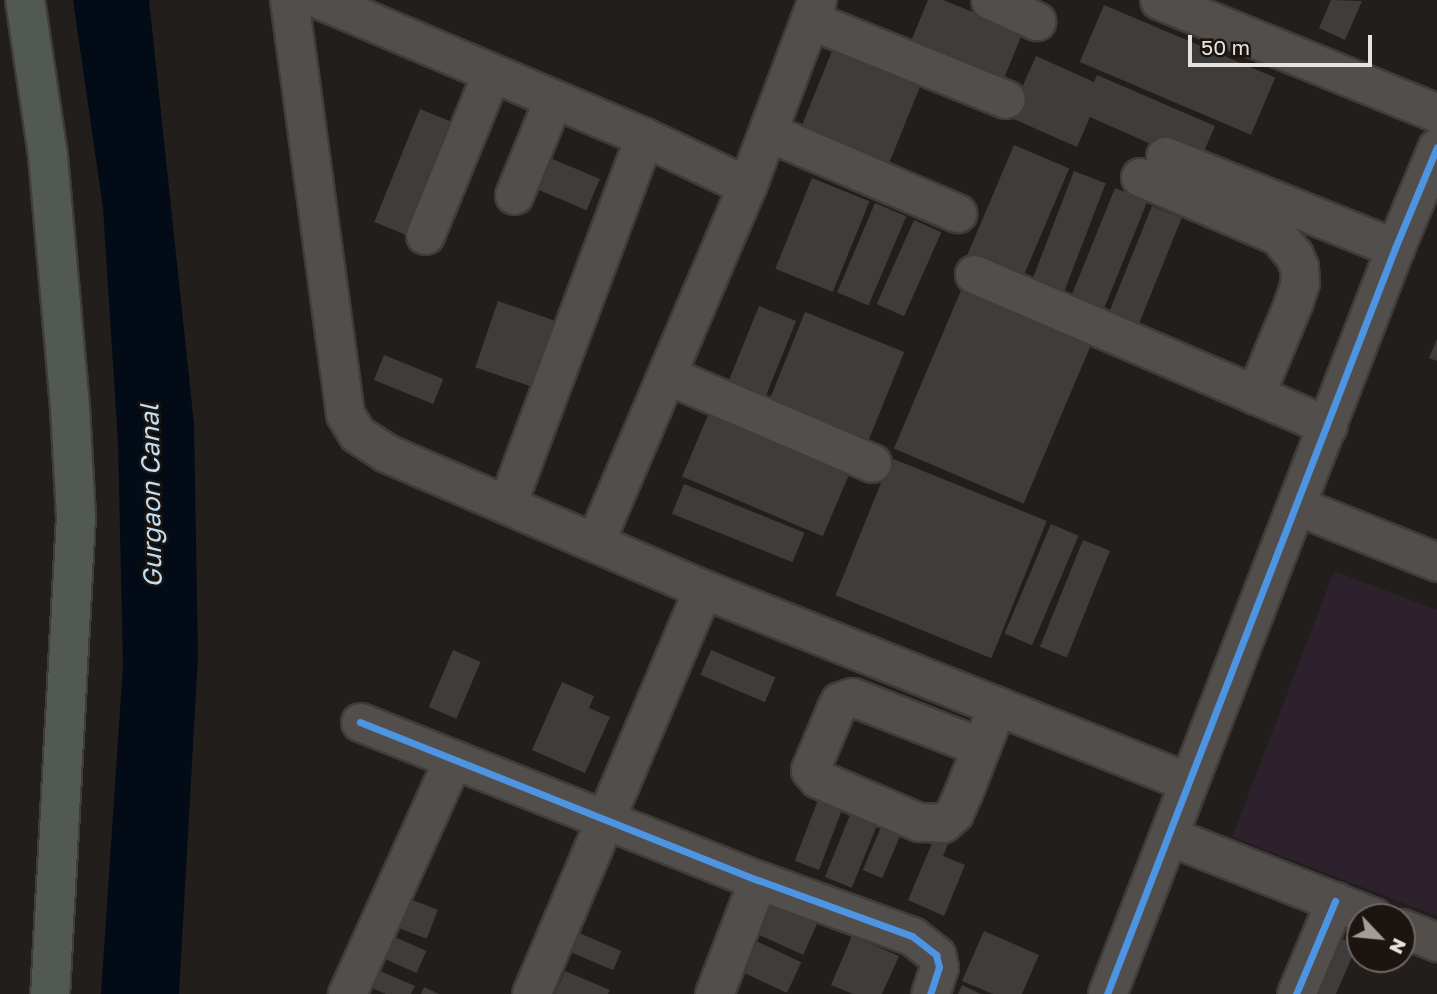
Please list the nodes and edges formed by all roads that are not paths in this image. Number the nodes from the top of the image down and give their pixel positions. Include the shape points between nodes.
1 (25, 0) edge
2 (51, 0) edge
3 (289, 0) edge
4 (320, 0) edge
5 (990, 0) edge
6 (1159, 0) edge
7 (813, 10) edge
8 (1036, 21) dead end
9 (491, 74) junction
10 (1006, 99) dead end
11 (553, 100) junction
12 (1437, 113) edge
13 (768, 132) junction
14 (644, 137) junction
15 (1437, 147) edge
16 (747, 186) junction
17 (514, 195) dead end
18 (957, 213) dead end
19 (425, 235) dead end
20 (1395, 248) junction
21 (974, 274) dead end
22 (667, 375) junction
23 (1255, 394) junction
24 (1328, 425) junction
25 (872, 463) dead end
26 (507, 504) junction
27 (1297, 506) junction
28 (595, 542) junction
29 (1437, 562) edge
30 (703, 589) junction
31 (997, 706) junction
32 (360, 722) dead end
33 (981, 747) dead end
34 (453, 759) junction
35 (1188, 782) junction
36 (604, 819) junction
37 (1169, 836) junction
38 (758, 880) junction
39 (1335, 901) junction
40 (1346, 906) edge
41 (1416, 934) edge
42 (1437, 942) edge
43 (50, 994) edge
44 (75, 994) edge
45 (347, 994) edge
46 (531, 994) edge
47 (714, 994) edge
48 (930, 994) edge
49 (1107, 994) edge
50 (1296, 994) edge

1 - 43 main road via 48,156 76,506
2 - 44 main road via 82,278 97,470
3 - 26 street via 349,426 386,453
4 - 9 street
5 - 8 street
6 - 12 street
7 - 10 street
7 - 13 street
9 - 11 street
9 - 19 street
11 - 14 street
11 - 17 street
13 - 16 street
13 - 18 street
14 - 16 street
14 - 26 street
15 - 20 street
16 - 22 street
20 - 23 street via 1152,166 1278,236 1300,267 1294,301
20 - 24 street
21 - 23 street
22 - 25 street
22 - 28 street
23 - 24 street
24 - 27 street
26 - 28 street
27 - 29 street
27 - 35 street
28 - 30 street
30 - 31 street
30 - 36 street
31 - 33 street
31 - 35 street
32 - 34 street
34 - 36 street
34 - 45 street
35 - 37 street
36 - 38 street
36 - 46 street
37 - 39 street
37 - 49 street
38 - 47 street
38 - 48 street via 925,944 936,955 939,967
39 - 40 street
39 - 50 street
41 - 42 street

